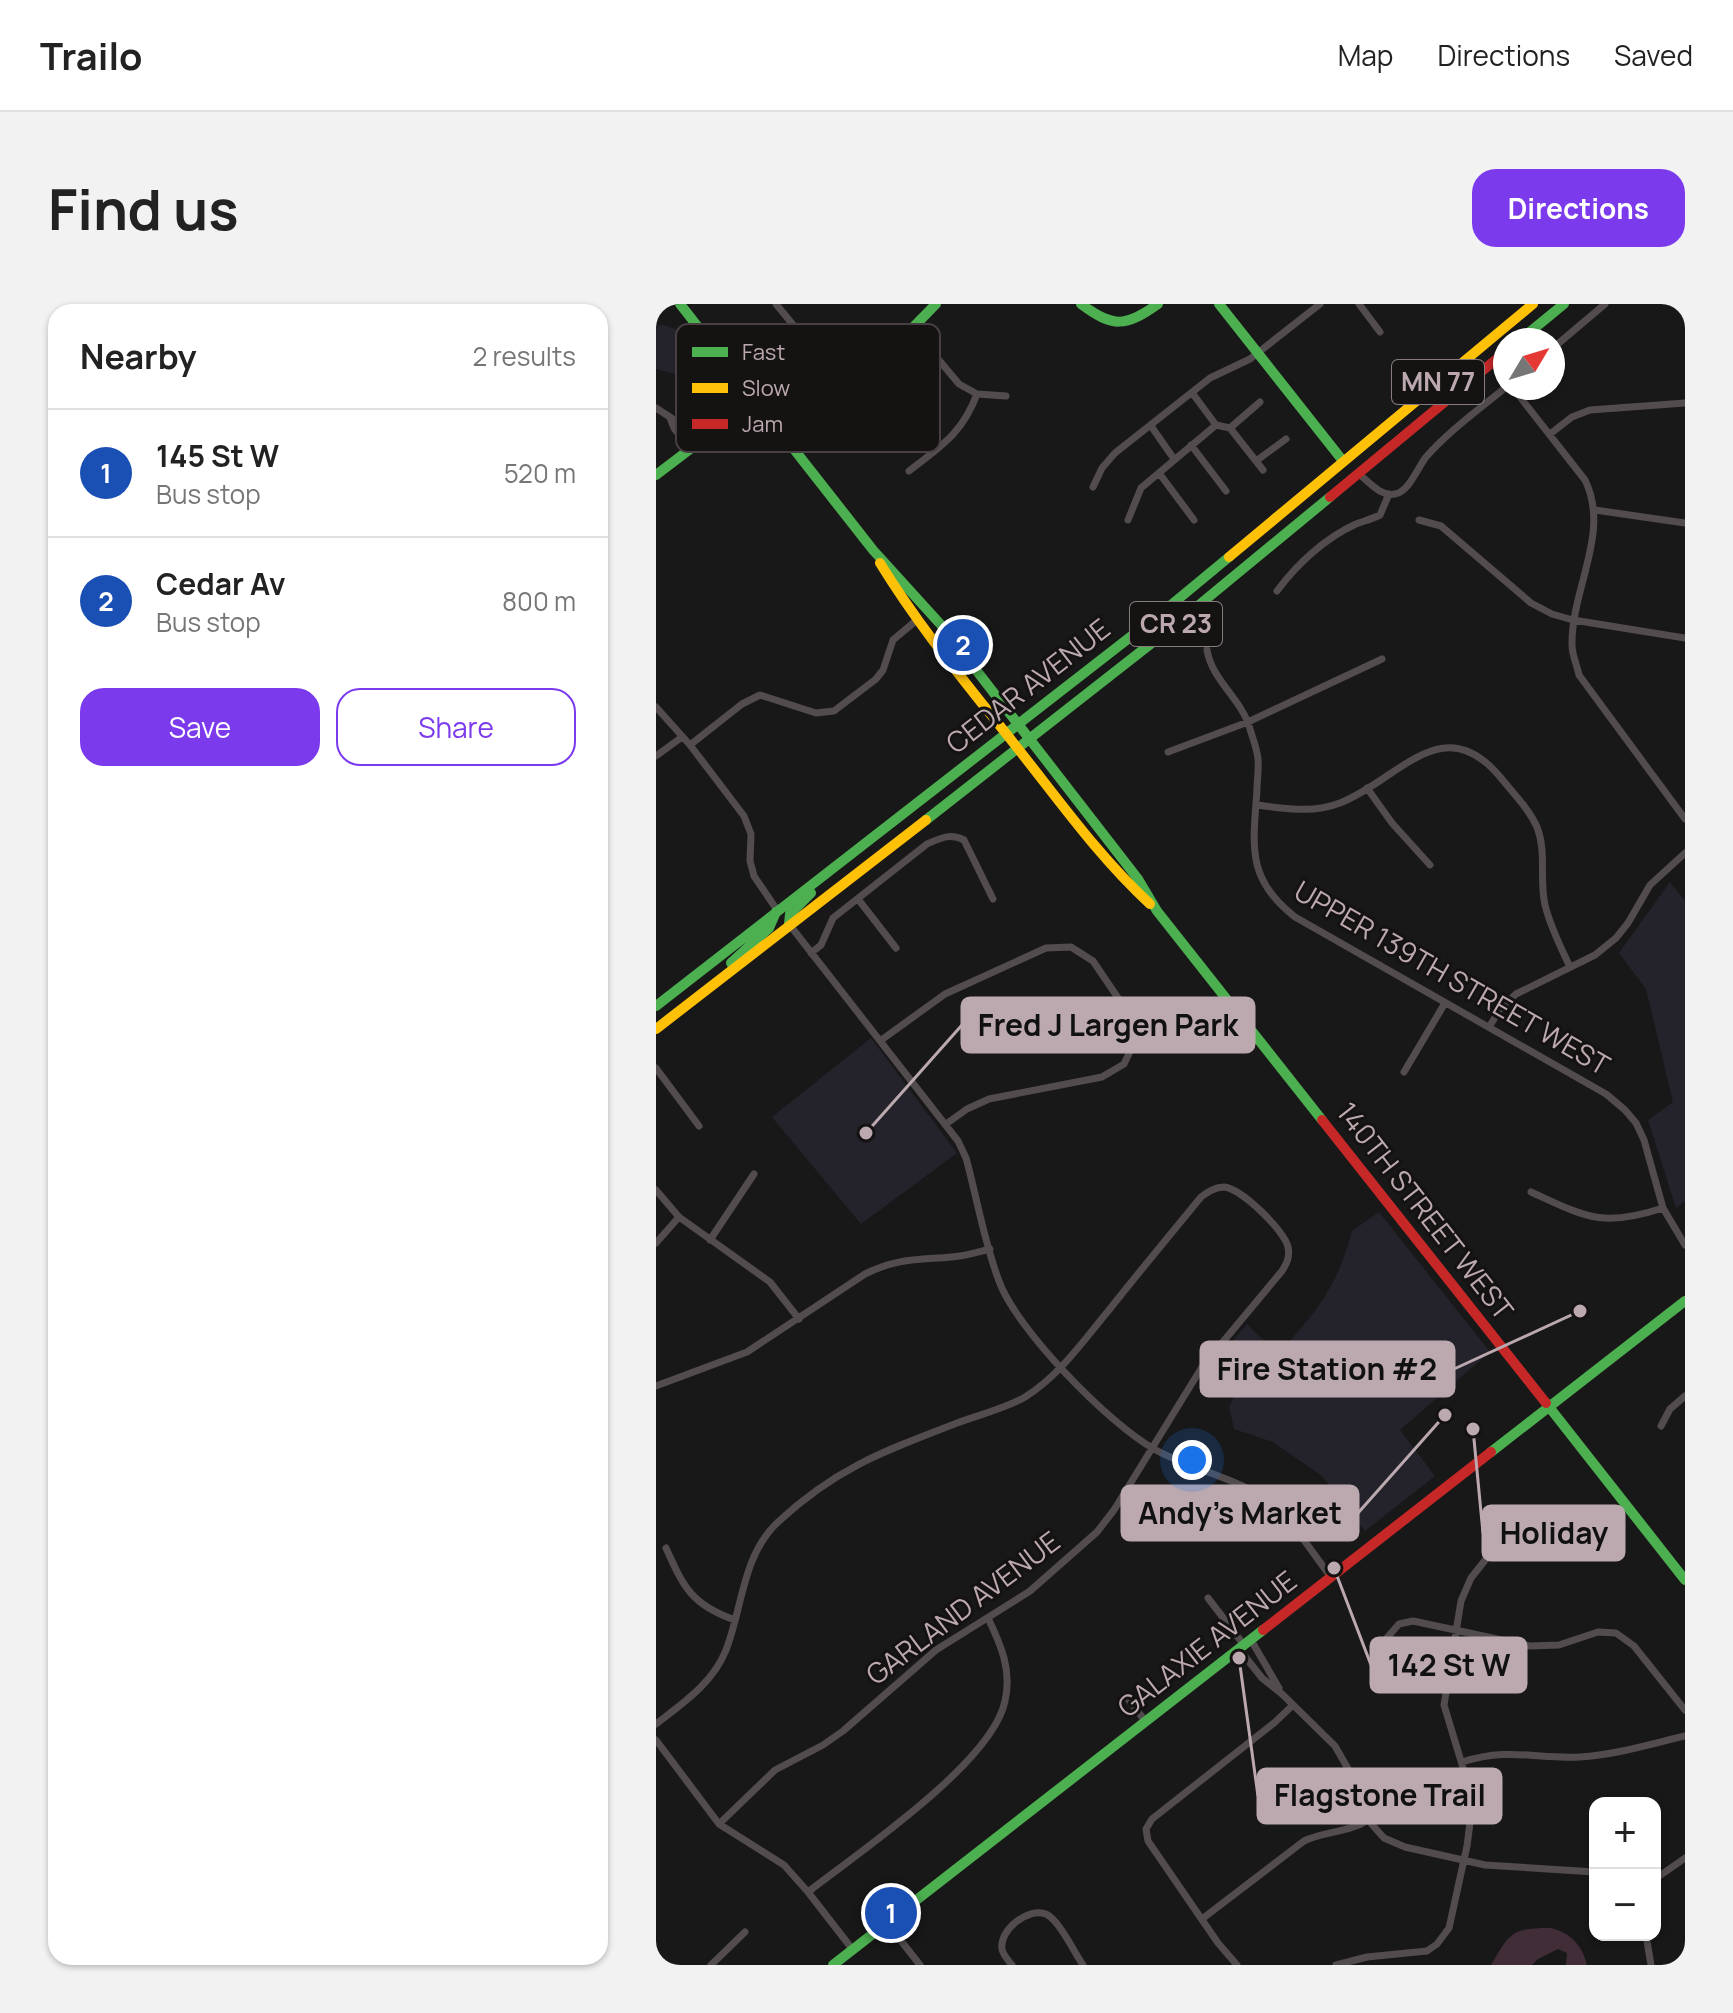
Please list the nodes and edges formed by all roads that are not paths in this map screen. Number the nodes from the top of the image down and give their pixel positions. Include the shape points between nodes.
1 (680, 304) edge
2 (776, 304) edge
3 (936, 304) edge
4 (1081, 304) edge
5 (1158, 304) edge
6 (1219, 304) edge
7 (1320, 304) edge
8 (1359, 304) edge
9 (1533, 304) edge
10 (1564, 304) edge
11 (1605, 304) edge
12 (696, 324) edge
13 (792, 324) edge
14 (916, 324) edge
15 (1535, 328) edge
16 (1380, 332) dead end
17 (1565, 338) edge
18 (1256, 352) junction
19 (940, 361) edge
20 (1493, 362) edge
21 (977, 394) junction
22 (1193, 394) junction
23 (1006, 396) dead end
24 (1493, 398) edge
25 (1523, 400) edge
26 (1260, 402) dead end
27 (1685, 403) edge
28 (656, 408) edge
29 (676, 421) edge
30 (1216, 425) junction
31 (1151, 426) junction
32 (1230, 428) junction
33 (1550, 434) junction
34 (1286, 439) dead end
35 (1191, 445) junction
36 (940, 446) edge
37 (685, 452) edge
38 (796, 452) edge
39 (932, 452) edge
40 (1174, 459) junction
41 (1256, 461) junction
42 (1343, 461) junction
43 (1263, 470) dead end
44 (909, 471) dead end
45 (1159, 473) junction
46 (1359, 474) junction
47 (656, 475) edge
48 (1093, 487) dead end
49 (1226, 491) dead end
50 (1386, 494) junction
51 (1595, 510) junction
52 (1128, 520) dead end
53 (1194, 520) dead end
54 (1419, 520) dead end
55 (1685, 523) edge
56 (873, 550) junction
57 (1277, 591) dead end
58 (918, 619) junction
59 (1573, 620) junction
60 (1685, 638) edge
61 (1207, 650) dead end
62 (1382, 659) dead end
63 (656, 707) edge
64 (1248, 722) junction
65 (1018, 724) junction
66 (1006, 733) junction
67 (682, 737) junction
68 (1030, 739) junction
69 (690, 745) junction
70 (1018, 748) junction
71 (1168, 752) dead end
72 (656, 756) edge
73 (1367, 788) junction
74 (1256, 805) junction
75 (1685, 819) edge
76 (1685, 853) edge
77 (840, 861) junction
78 (1430, 865) dead end
79 (858, 899) junction
80 (993, 899) dead end
81 (777, 910) junction
82 (1157, 911) junction
83 (789, 924) junction
84 (896, 948) dead end
85 (811, 953) junction
86 (1570, 967) junction
87 (711, 986) junction
88 (1445, 1003) junction
89 (656, 1006) edge
90 (1489, 1027) junction
91 (656, 1029) edge
92 (880, 1041) junction
93 (656, 1068) edge
94 (1404, 1072) dead end
95 (946, 1124) junction
96 (699, 1126) dead end
97 (754, 1174) dead end
98 (656, 1190) edge
99 (1531, 1192) dead end
100 (1663, 1208) junction
101 (679, 1217) junction
102 (710, 1240) junction
103 (656, 1243) edge
104 (1685, 1245) edge
105 (990, 1249) junction
106 (1685, 1301) edge
107 (799, 1319) junction
108 (1061, 1368) junction
109 (656, 1386) edge
110 (1685, 1396) edge
111 (1549, 1407) junction
112 (1661, 1426) dead end
113 (1152, 1448) junction
114 (1538, 1526) dead end
115 (666, 1548) dead end
116 (1331, 1577) junction
117 (1685, 1580) edge
118 (1208, 1598) dead end
119 (988, 1618) junction
120 (735, 1620) junction
121 (1456, 1629) junction
122 (1385, 1640) dead end
123 (1244, 1645) junction
124 (1282, 1694) junction
125 (1128, 1699) dead end
126 (1293, 1705) junction
127 (1685, 1710) edge
128 (1146, 1722) junction
129 (656, 1724) edge
130 (1685, 1736) edge
131 (656, 1740) edge
132 (1462, 1762) junction
133 (1368, 1820) junction
134 (719, 1824) junction
135 (1685, 1858) edge
136 (1464, 1861) junction
137 (1589, 1872) edge
138 (1661, 1875) edge
139 (808, 1892) junction
140 (1202, 1919) junction
141 (887, 1923) junction
142 (745, 1932) dead end
143 (1647, 1941) edge
144 (853, 1950) junction
145 (711, 1965) edge
146 (833, 1965) edge
147 (920, 1965) edge
148 (1012, 1965) edge
149 (1083, 1965) edge
150 (1237, 1965) edge
151 (1336, 1965) edge
152 (1651, 1965) edge

1 - 12 main road, 140TH STREET WEST
2 - 13 street
3 - 14 main road
4 - 5 main road via 1101,320 1123,324
6 - 18 main road
7 - 18 street
8 - 16 street
9 - 42 main road, CEDAR AVENUE / MN 77
10 - 15 main road, MN 77
11 - 17 street
18 - 22 street
18 - 42 main road
19 - 21 street via 959,384
20 - 46 main road, CEDAR AVENUE / MN 77
21 - 23 street
21 - 36 street via 958,431
22 - 30 street
22 - 31 street
24 - 50 street via 1425,458 1402,492
25 - 33 street
26 - 32 street
27 - 33 street via 1590,410
28 - 29 street
30 - 32 street
30 - 35 street
31 - 40 street
31 - 48 street via 1110,457
32 - 41 street
33 - 51 street via 1585,480
34 - 41 street
35 - 40 street
35 - 49 street
37 - 47 main road
38 - 56 main road, 140TH STREET WEST
39 - 44 street
40 - 45 street
41 - 43 street
42 - 65 main road, CEDAR AVENUE / CR 23
45 - 52 street via 1141,488
45 - 53 street
46 - 50 street
46 - 68 main road, CEDAR AVENUE / CR 23
50 - 57 street via 1380,515 1331,540 1296,566
51 - 55 street
51 - 59 street
54 - 59 street via 1441,526 1531,603
56 - 58 main road, 140TH STREET WEST
56 - 65 main road, 140TH STREET WEST via 942,626
58 - 66 main road, 140TH STREET WEST
58 - 69 street via 893,640 876,679 834,711 816,713 758,695
59 - 60 street
59 - 75 street via 1571,648 1579,675
61 - 64 street, UPPER 139TH STREET WEST via 1209,665
62 - 64 street
63 - 67 street
64 - 71 street
64 - 74 street, UPPER 139TH STREET WEST via 1259,760
65 - 66 main road, CEDAR AVENUE / CR 23
65 - 68 main road, 140TH STREET WEST
66 - 70 main road, 140TH STREET WEST
66 - 77 main road, CEDAR AVENUE / CR 23
67 - 69 street
67 - 72 street
68 - 70 main road, CEDAR AVENUE / CR 23
68 - 82 main road, 140TH STREET WEST
69 - 81 street via 744,816 754,876
70 - 82 main road, 140TH STREET WEST via 1106,860
70 - 83 main road, CEDAR AVENUE / CR 23
73 - 74 street via 1321,809
73 - 78 street
73 - 86 street via 1437,748 1464,748 1487,761 1537,828 1545,907
74 - 88 street, UPPER 139TH STREET WEST via 1254,860 1276,903
76 - 86 street via 1650,885 1616,938
77 - 81 main road, CEDAR AVENUE / CR 23
77 - 83 main road via 828,880 790,914
79 - 80 street via 944,836 964,840
79 - 84 street
79 - 85 street via 833,918 821,945
81 - 87 main road via 769,928
81 - 89 main road, CEDAR AVENUE / CR 23
82 - 111 main road, 140TH STREET WEST
83 - 85 street
83 - 87 main road, CEDAR AVENUE / CR 23
85 - 92 street
86 - 90 street via 1516,994
87 - 91 main road, CEDAR AVENUE / CR 23
88 - 90 street, UPPER 139TH STREET WEST
88 - 94 street
90 - 100 street, UPPER 139TH STREET WEST via 1625,1110 1644,1140
92 - 95 street
92 - 95 street via 945,994 1046,948 1071,947 1093,961 1133,1020 1134,1043 1124,1064 1102,1077 989,1099
93 - 96 street
95 - 105 street via 966,1158
97 - 102 street
98 - 101 street
99 - 100 street via 1600,1219 1632,1218
100 - 104 street, UPPER 139TH STREET WEST
101 - 102 street
101 - 103 street
102 - 107 street via 770,1282
105 - 107 street via 885,1264
105 - 108 street via 1008,1302
106 - 111 main road, GALAXIE AVENUE
107 - 109 street via 747,1352
108 - 113 street via 1119,1425
108 - 113 street, GARLAND AVENUE via 1201,1197 1223,1187 1244,1196 1284,1235 1289,1258 1202,1367
108 - 120 street via 1024,1398 877,1453 820,1487 760,1543
110 - 112 street
111 - 116 main road, GALAXIE AVENUE
111 - 117 main road, 140TH STREET WEST
113 - 116 street via 1260,1495
113 - 119 street, GARLAND AVENUE via 1097,1532 1030,1591
114 - 121 street via 1512,1539 1475,1571 1463,1593
115 - 120 street via 693,1599
116 - 123 main road, GALAXIE AVENUE
118 - 123 street
119 - 134 street, GARLAND AVENUE via 936,1650 843,1731 775,1770
119 - 139 street via 1008,1675 995,1727 925,1802
120 - 129 street via 710,1677
121 - 122 street via 1407,1622
121 - 127 street via 1530,1646 1616,1633 1630,1642
121 - 132 street via 1444,1705
123 - 124 street
123 - 124 street via 1262,1678
123 - 128 main road, GALAXIE AVENUE
124 - 126 street
125 - 128 street
126 - 133 street via 1341,1755
126 - 140 street via 1148,1824 1148,1841
128 - 141 main road, GALAXIE AVENUE
130 - 132 street via 1596,1756 1493,1754
131 - 134 street
132 - 136 street via 1471,1815
133 - 136 street via 1394,1844
133 - 140 street via 1304,1841
134 - 139 street via 784,1865
135 - 138 street
136 - 137 street
136 - 151 street via 1449,1928 1437,1944 1421,1953
139 - 144 street
140 - 150 street
141 - 144 main road, GALAXIE AVENUE
141 - 147 street
142 - 145 street
143 - 152 street
144 - 146 main road, GALAXIE AVENUE
148 - 149 street via 1003,1951 1005,1934 1037,1913 1054,1920

